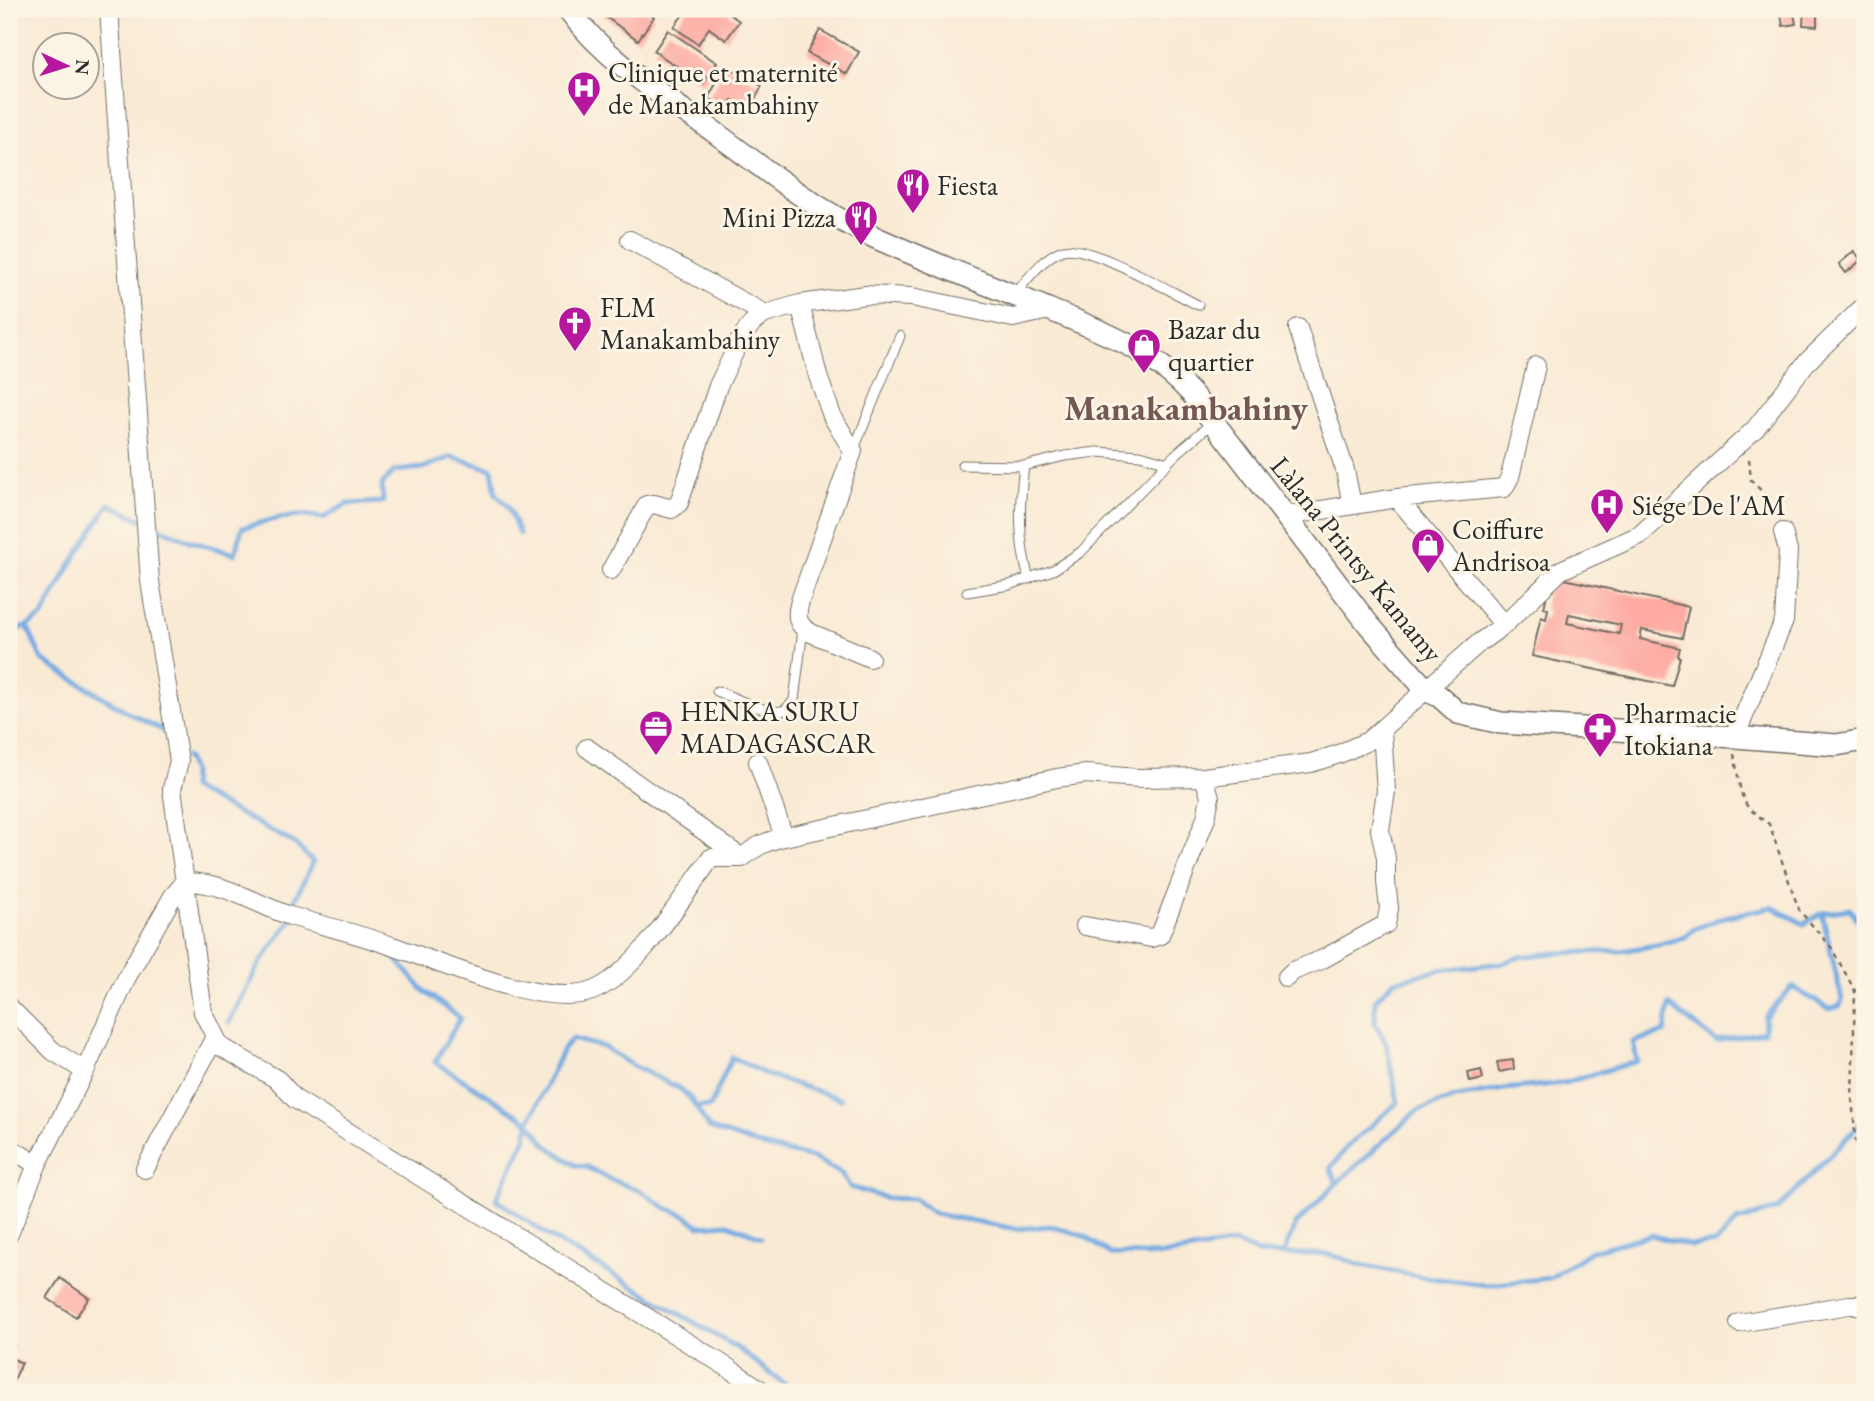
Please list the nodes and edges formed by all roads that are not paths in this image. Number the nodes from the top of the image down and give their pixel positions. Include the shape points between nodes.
1 (109, 9) edge
2 (568, 9) edge
3 (630, 240) dead end
4 (1014, 295) junction
5 (800, 304) junction
6 (1865, 305) edge
7 (1198, 306) dead end
8 (1049, 310) junction
9 (765, 314) junction
10 (1298, 328) dead end
11 (900, 335) dead end
12 (1536, 366) dead end
13 (1213, 421) junction
14 (853, 451) junction
15 (1168, 463) junction
16 (962, 465) dead end
17 (1024, 466) junction
18 (1397, 498) junction
19 (1352, 505) junction
20 (1284, 516) junction
21 (1783, 532) road end
22 (611, 570) dead end
23 (1029, 579) junction
24 (967, 592) dead end
25 (1504, 625) junction
26 (803, 628) junction
27 (870, 658) dead end
28 (717, 691) dead end
29 (1427, 691) junction
30 (1382, 730) junction
31 (1733, 737) junction
32 (1865, 740) edge
33 (587, 748) dead end
34 (758, 762) dead end
35 (1204, 777) junction
36 (784, 837) junction
37 (743, 858) junction
38 (185, 882) junction
39 (1085, 926) dead end
40 (1286, 978) dead end
41 (9, 1007) edge
42 (215, 1037) junction
43 (85, 1071) junction
44 (9, 1147) edge
45 (37, 1166) junction
46 (145, 1169) dead end
47 (9, 1234) edge
48 (1865, 1305) edge
49 (1739, 1323) dead end
50 (764, 1392) edge

1 - 38 street via 150,580 179,761 172,789
2 - 4 street, Làlana Printsy Kamamy via 629,71 829,213 871,236
3 - 9 street
4 - 7 lane via 1046,261 1064,250 1082,250
4 - 8 street, Làlana Printsy Kamamy
5 - 8 street via 889,295 1013,318
5 - 9 street
5 - 14 street via 832,416
6 - 25 street via 1806,363 1755,429 1640,535 1561,570
8 - 13 street, Làlana Printsy Kamamy via 1143,351 1178,379
9 - 22 street via 741,338 718,386 679,503 672,509 647,505
10 - 19 street via 1345,470
11 - 14 lane
12 - 18 street via 1504,488
13 - 15 lane
13 - 20 street, Làlana Printsy Kamamy
14 - 26 street via 796,611
15 - 17 lane via 1140,455 1097,452
15 - 23 lane via 1081,552
16 - 17 lane
17 - 23 lane via 1020,526
18 - 19 street
18 - 25 street
19 - 20 street
20 - 29 street, Làlana Printsy Kamamy
21 - 31 street via 1788,551 1784,621
23 - 24 lane
25 - 29 street
26 - 27 street
26 - 28 lane via 794,700 789,708 770,710
29 - 30 street
29 - 31 street, Làlana Printsy Kamamy via 1458,713 1501,723
30 - 35 street via 1368,741 1311,763
30 - 40 street via 1386,791 1380,830 1387,858 1386,924
31 - 32 street, Làlana Printsy Kamamy via 1836,746
33 - 37 street
34 - 36 street
35 - 36 street via 1086,774 1057,778
35 - 39 street via 1210,797 1206,818 1160,935 1151,938
36 - 37 street
37 - 38 street via 711,858 645,949 592,991 572,994 527,990 481,977 281,912 218,886
38 - 42 street via 202,1012
38 - 43 street via 128,975
41 - 43 street via 53,1051
42 - 46 street
42 - 50 street via 220,1046 278,1080 295,1099
43 - 45 street
44 - 45 street
45 - 47 street
48 - 49 street

